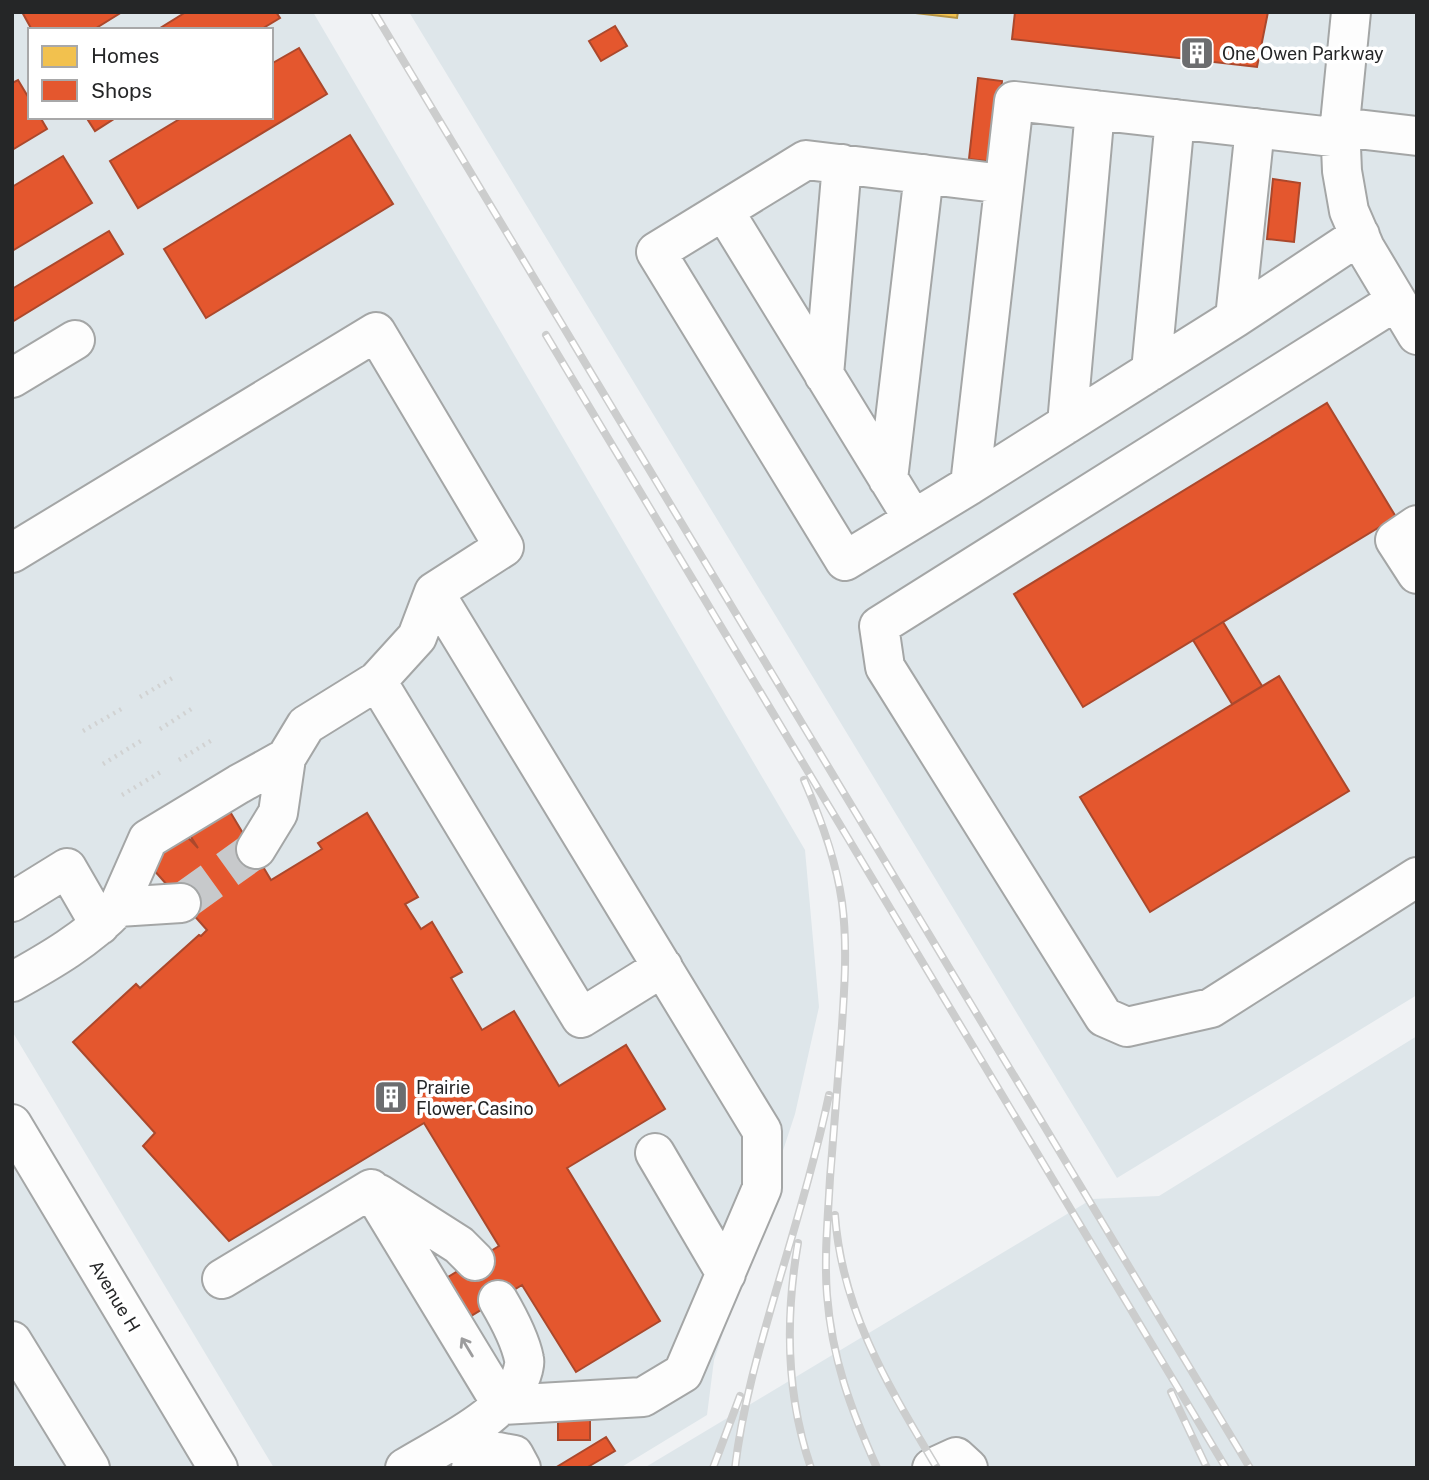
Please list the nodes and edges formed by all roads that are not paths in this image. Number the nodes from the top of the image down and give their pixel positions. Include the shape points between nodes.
1 (1351, 12) edge
2 (1095, 110) junction
3 (1175, 119) junction
4 (1255, 128) junction
5 (1340, 132) junction
6 (1417, 136) edge
7 (842, 164) junction
8 (924, 174) junction
9 (1004, 184) junction
10 (724, 211) junction
11 (1360, 235) junction
12 (1396, 301) junction
13 (1235, 318) junction
14 (1417, 335) edge
15 (75, 340) dead end
16 (1151, 371) junction
17 (824, 375) junction
18 (12, 378) edge
19 (1066, 424) junction
20 (888, 479) junction
21 (970, 485) junction
22 (913, 519) junction
23 (1417, 525) edge
24 (12, 553) edge
25 (1417, 574) edge
26 (434, 592) junction
27 (377, 681) junction
28 (286, 758) junction
29 (256, 849) tunnel mouth
30 (1417, 877) edge
31 (12, 902) edge
32 (181, 903) tunnel mouth
33 (109, 916) junction
34 (663, 967) junction
35 (12, 982) edge
36 (12, 1124) edge
37 (655, 1153) dead end
38 (372, 1189) junction
39 (475, 1261) dead end
40 (726, 1273) junction
41 (222, 1279) dead end
42 (498, 1300) dead end
43 (12, 1341) edge
44 (502, 1405) junction
45 (90, 1468) edge
46 (218, 1468) edge
47 (405, 1468) edge
48 (471, 1468) edge
49 (521, 1468) edge
50 (932, 1468) edge
51 (968, 1468) edge

1 - 5 street
2 - 3 street
2 - 9 street via 1014,102
2 - 19 street
3 - 4 street
3 - 16 street
4 - 5 street
4 - 13 street
5 - 6 street
5 - 11 street via 1349,211
7 - 8 street
7 - 10 street via 806,160
7 - 17 street
8 - 9 street
8 - 20 street
9 - 21 street
10 - 17 street
10 - 22 street via 656,252 845,561
11 - 12 street
11 - 13 street
12 - 14 street
12 - 30 street via 879,626 885,667 1104,1017 1127,1027 1210,1008
13 - 16 street
15 - 18 street
16 - 19 street
17 - 20 street
19 - 21 street
20 - 22 street
21 - 22 street
23 - 25 street via 1395,540
24 - 26 street via 376,332 505,547
26 - 27 street via 417,637
26 - 34 street
27 - 28 street via 306,725
27 - 34 street via 581,1018
28 - 29 street via 278,813
28 - 33 street via 148,839
31 - 33 street via 66,868
32 - 33 street
33 - 35 street
34 - 40 street via 762,1131 762,1188
36 - 46 street, Avenue H
37 - 40 street
38 - 39 street via 459,1245
38 - 41 street
44 -> 38 street
40 - 44 street via 683,1373 643,1398
42 - 44 street via 525,1361 520,1381
43 - 45 street
44 - 47 street
48 - 49 street via 498,1452 514,1455
50 - 51 street via 956,1458

